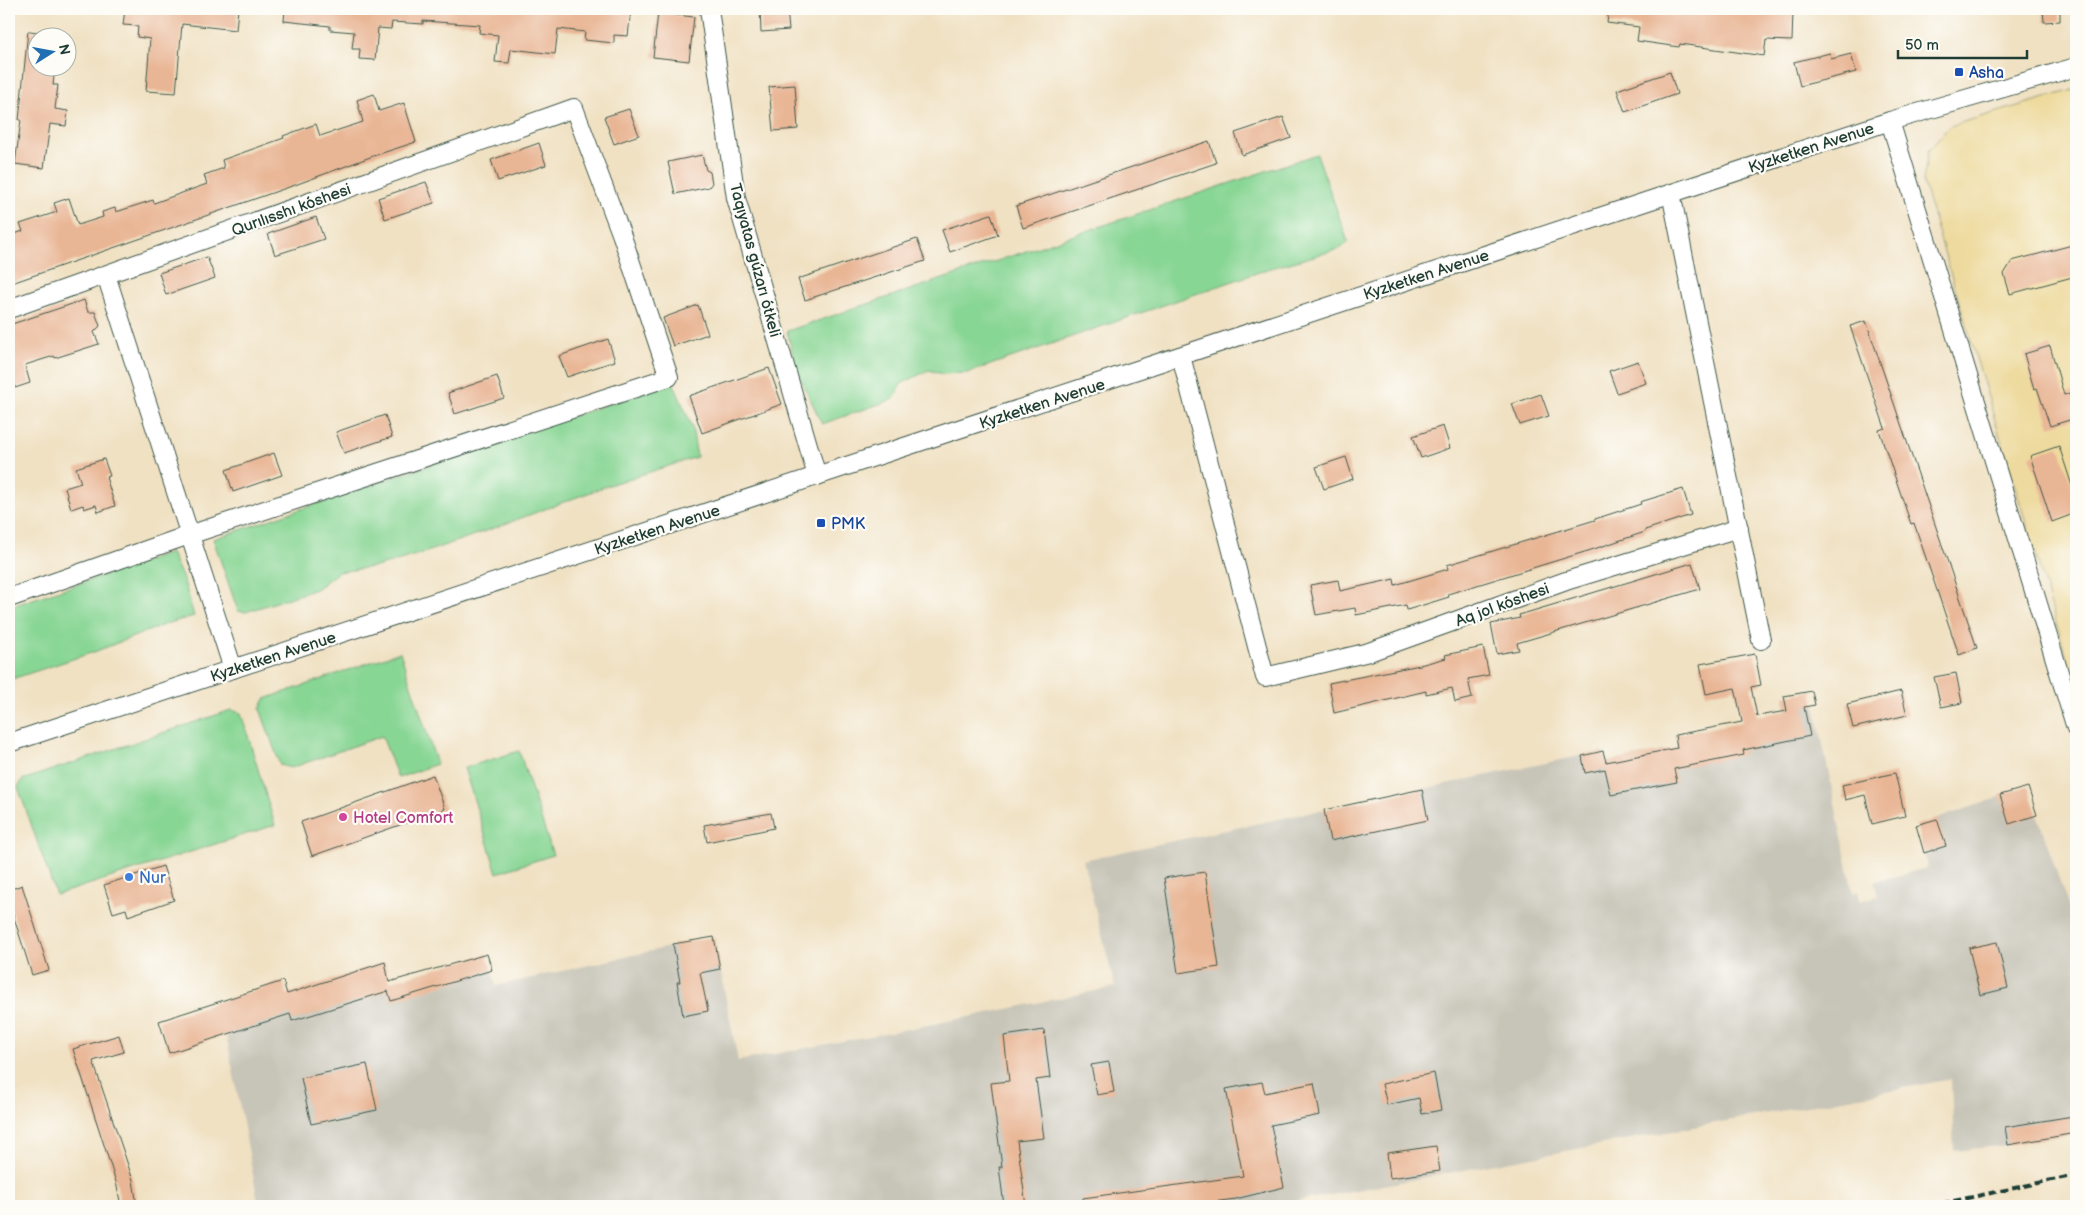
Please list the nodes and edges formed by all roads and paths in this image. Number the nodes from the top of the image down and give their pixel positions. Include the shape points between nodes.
1 (709, 9) edge
2 (2076, 66) edge
3 (1890, 121) junction
4 (1671, 193) junction
5 (106, 275) junction
6 (9, 308) edge
7 (1181, 356) junction
8 (817, 476) junction
9 (1739, 528) junction
10 (189, 535) junction
11 (9, 598) edge
12 (1761, 640) dead end
13 (233, 669) junction
14 (2076, 728) edge
15 (9, 743) edge

1 - 8 street, Taqıyatas gúzarı ótkeli via 736,198
2 - 3 street, Kyzketken Avenue
3 - 4 street, Kyzketken Avenue
3 - 14 street
4 - 7 street, Kyzketken Avenue
4 - 9 street
5 - 6 street, Qurılısshı kóshesi
5 - 10 street
5 - 10 street, Qurılısshı kóshesi via 574,108 622,236 668,378
7 - 8 street, Kyzketken Avenue
7 - 9 street, Aq jol kóshesi via 1265,677 1369,652 1566,581
8 - 13 street, Kyzketken Avenue
9 - 12 street
10 - 11 street
10 - 13 street
13 - 15 street, Kyzketken Avenue

